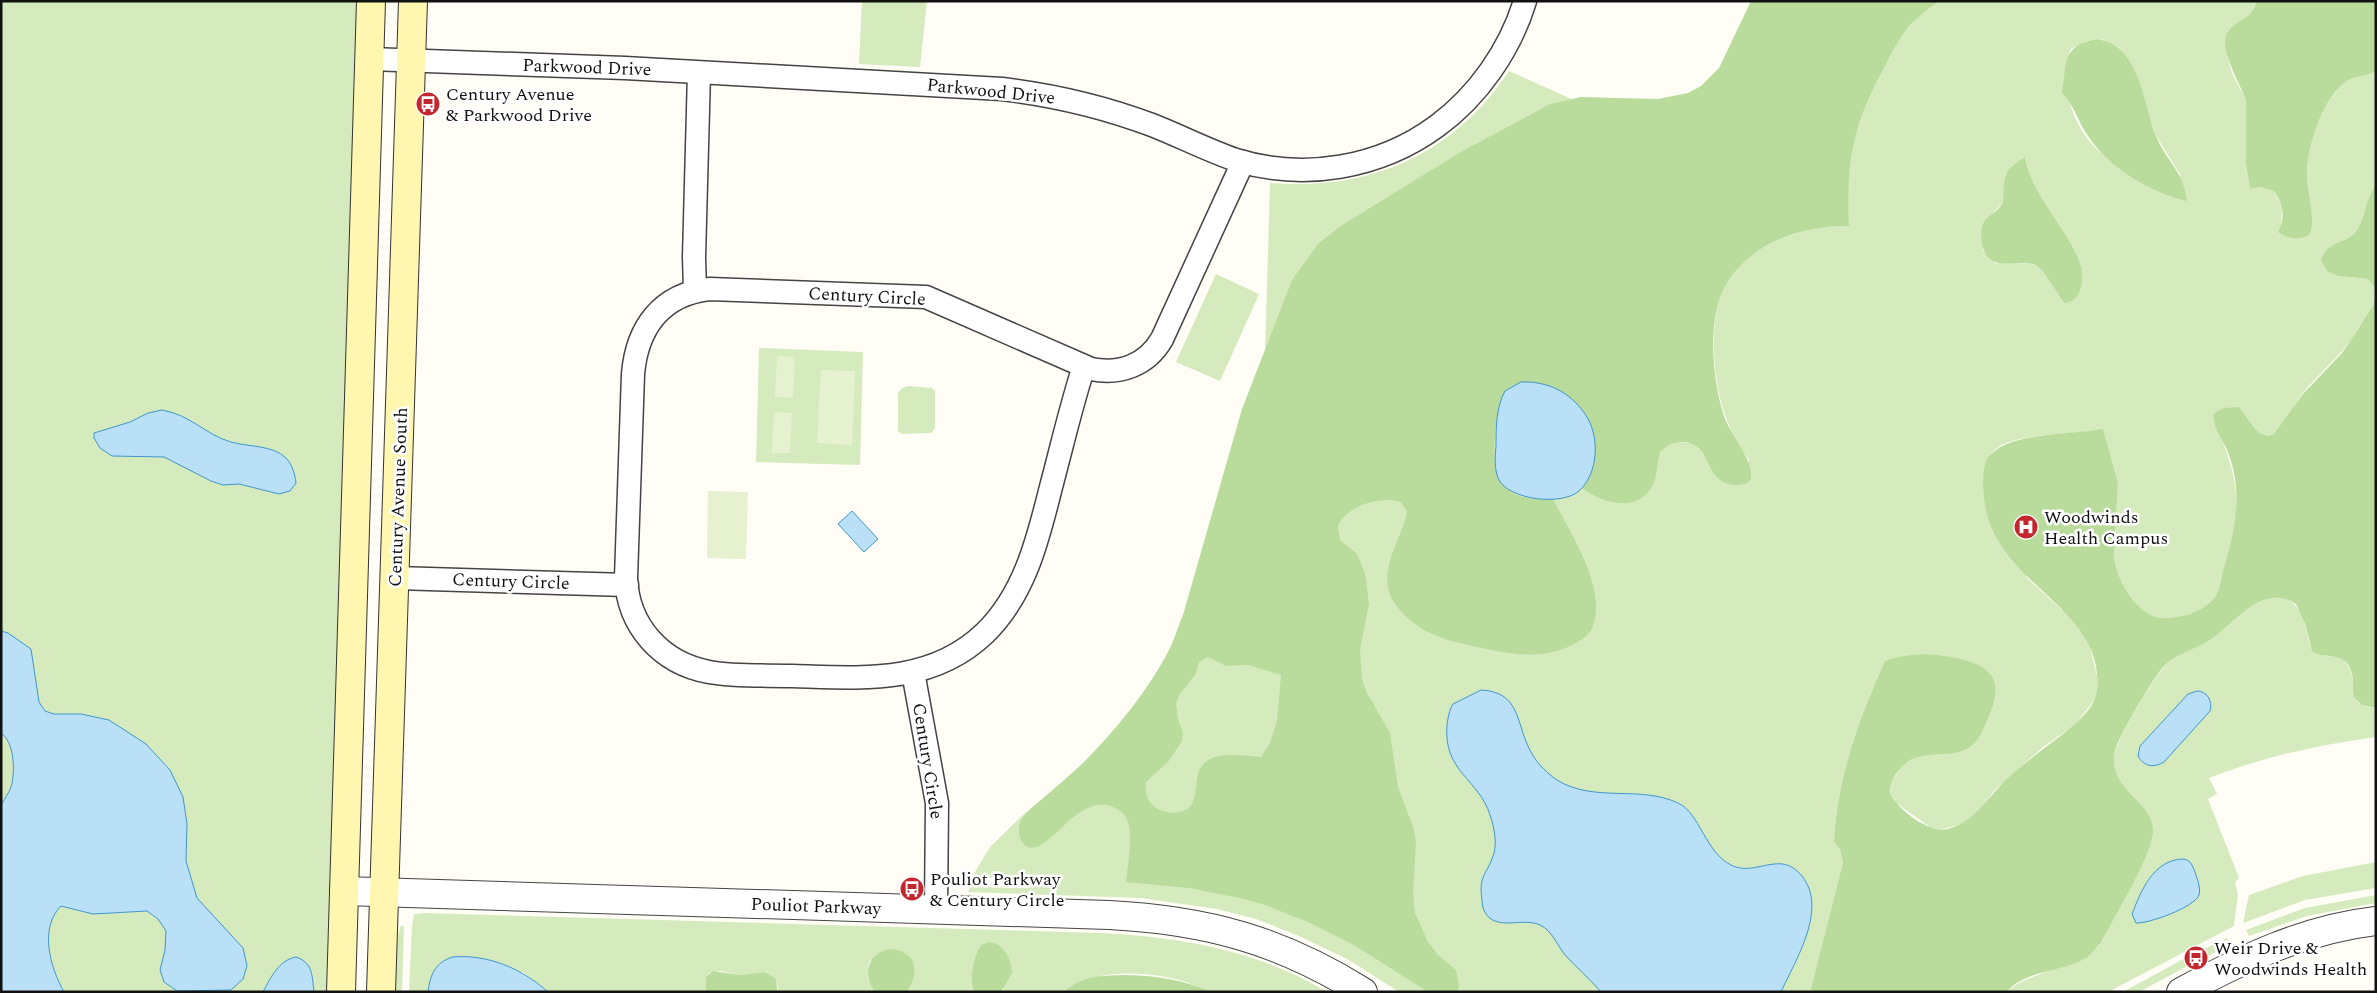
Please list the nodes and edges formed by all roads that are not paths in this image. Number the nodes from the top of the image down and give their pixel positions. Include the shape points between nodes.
1 (371, 1) edge
2 (413, 1) edge
3 (1525, 1) edge
4 (370, 59) junction
5 (412, 61) junction
6 (699, 73) junction
7 (1243, 162) junction
8 (696, 291) junction
9 (1084, 366) junction
10 (396, 578) junction
11 (627, 585) junction
12 (913, 672) junction
13 (344, 890) junction
14 (384, 892) junction
15 (936, 910) junction
16 (2376, 921) edge
17 (341, 992) edge
18 (381, 992) edge
19 (1363, 992) edge
20 (2181, 992) edge

1 - 4 main road
2 - 5 main road, Century Avenue South
3 - 7 street, Parkwood Drive via 1512,35 1482,82 1454,112 1411,143 1374,158 1330,168 1283,169
4 - 5 street, Parkwood Drive
4 - 13 main road
5 - 6 street, Parkwood Drive
5 - 10 main road, Century Avenue South
6 - 7 street, Parkwood Drive via 959,85 1023,92 1109,111
6 - 8 street
7 - 9 street, Century Circle via 1156,348 1138,363 1123,369 1107,371
8 - 9 street, Century Circle via 926,297
8 - 11 street, Century Circle via 675,299 655,315 645,328 637,349 633,374
9 - 12 street, Century Circle via 1038,539 1015,593 993,625 976,641 947,660
10 - 11 street, Century Circle
10 - 14 main road, Century Avenue South
11 - 12 street, Century Circle via 635,618 650,641 674,659 701,670 727,674 856,678
12 - 15 street, Century Circle via 938,803
13 - 14 street, Pouliot Parkway
13 - 17 main road
14 - 15 street, Pouliot Parkway
14 - 18 main road, Century Avenue South
15 - 19 street, Pouliot Parkway via 1128,916 1203,925 1283,950 1323,968
16 - 20 street via 2332,929 2275,946

